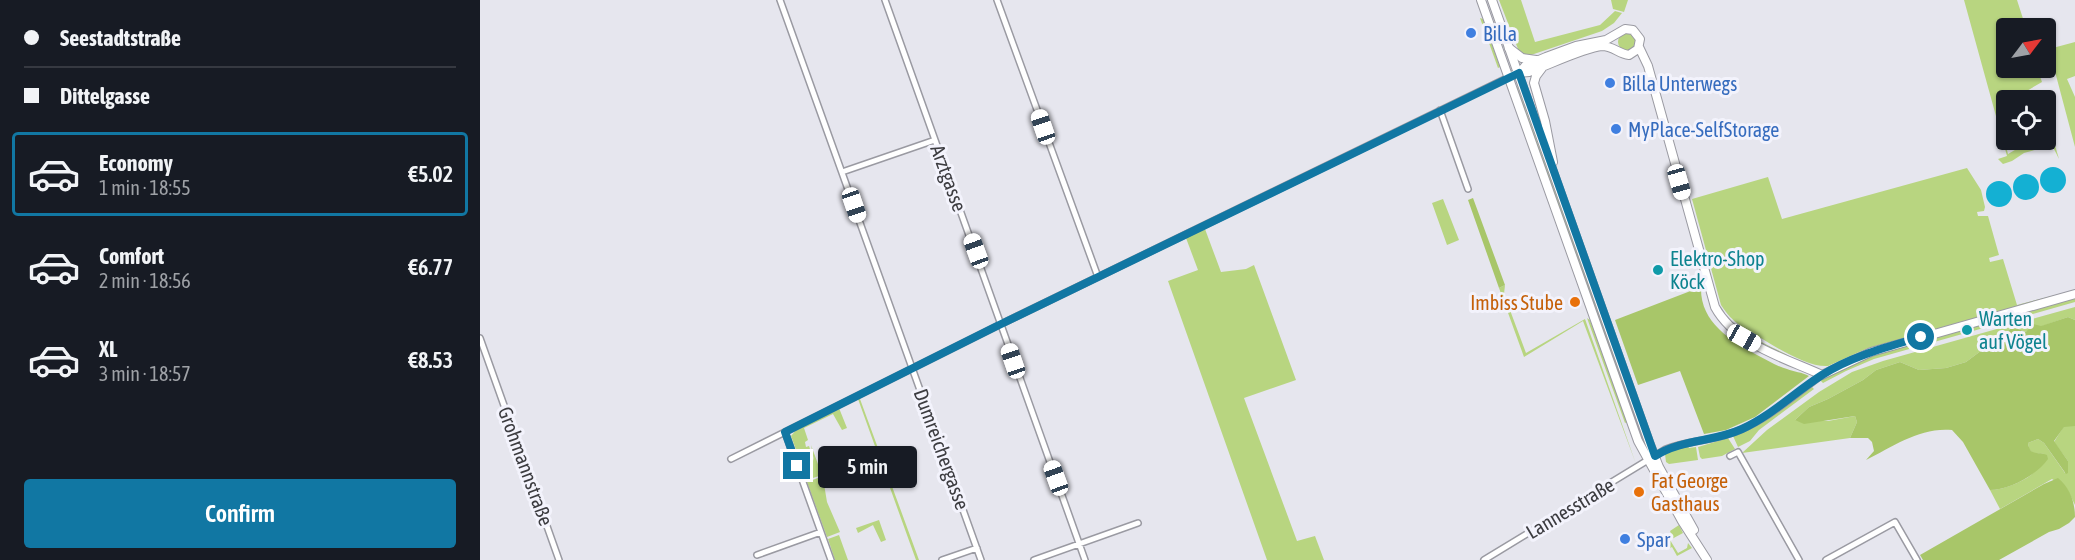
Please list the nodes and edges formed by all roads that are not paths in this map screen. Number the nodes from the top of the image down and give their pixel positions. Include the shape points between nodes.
1 (780, 0) edge
2 (885, 0) edge
3 (997, 0) edge
4 (1481, 0) edge
5 (1492, 0) edge
6 (1617, 34) junction
7 (1639, 47) junction
8 (1509, 48) junction
9 (1619, 51) junction
10 (1631, 54) junction
11 (1546, 57) junction
12 (1543, 67) junction
13 (1519, 73) junction
14 (1649, 74) junction
15 (1509, 77) junction
16 (1440, 110) junction
17 (935, 140) junction
18 (842, 172) junction
19 (1557, 185) junction
20 (1468, 189) dead end
21 (1098, 278) junction
22 (2075, 294) edge
23 (1001, 325) junction
24 (480, 338) edge
25 (913, 369) junction
26 (1822, 375) junction
27 (785, 432) junction
28 (1730, 456) dead end
29 (1651, 458) junction
30 (731, 459) dead end
31 (1138, 523) dead end
32 (821, 532) junction
33 (1079, 544) junction
34 (977, 548) junction
35 (757, 555) dead end
36 (559, 560) edge
37 (831, 560) edge
38 (942, 560) edge
39 (981, 560) edge
40 (1034, 560) edge
41 (1085, 560) edge
42 (1484, 560) edge
43 (1708, 560) edge
44 (1799, 560) edge
45 (1826, 560) edge
46 (1917, 560) edge

1 - 18 street, Dumreichergasse
2 - 17 street, Arztgasse
3 - 21 street
4 - 15 main road
5 - 8 main road
6 - 7 street via 1633,30 1640,39
6 - 9 street via 1614,41
6 - 11 street
7 - 10 street
7 - 14 street
8 - 11 street via 1526,60
8 - 13 main road
9 - 10 street
9 - 12 street via 1603,46
10 - 14 street
11 - 13 street
12 - 13 street
12 - 19 street via 1534,83
13 - 15 street
13 - 19 main road
14 - 26 street via 1721,319 1744,338
15 - 16 street
15 - 29 main road via 1636,437
16 - 20 street
16 - 21 street
17 - 18 street
17 - 23 street, Arztgasse
18 - 25 street, Dumreichergasse
19 - 29 main road
21 - 23 street
22 - 26 street via 1881,349
23 - 25 street
23 - 33 street, Arztgasse
24 - 36 street, Grohmannstraße
25 - 27 street
25 - 34 street, Dumreichergasse
26 - 29 street, Lannesstraße via 1762,419 1712,439 1681,443
27 - 30 street
27 - 32 street
28 - 44 street via 1738,452
29 - 42 street, Lannesstraße
29 - 43 main road via 1682,521
31 - 33 street
32 - 35 street
32 - 37 street
33 - 40 street
33 - 41 street, Arztgasse
34 - 38 street
34 - 39 street, Dumreichergasse
45 - 46 street via 1895,522

